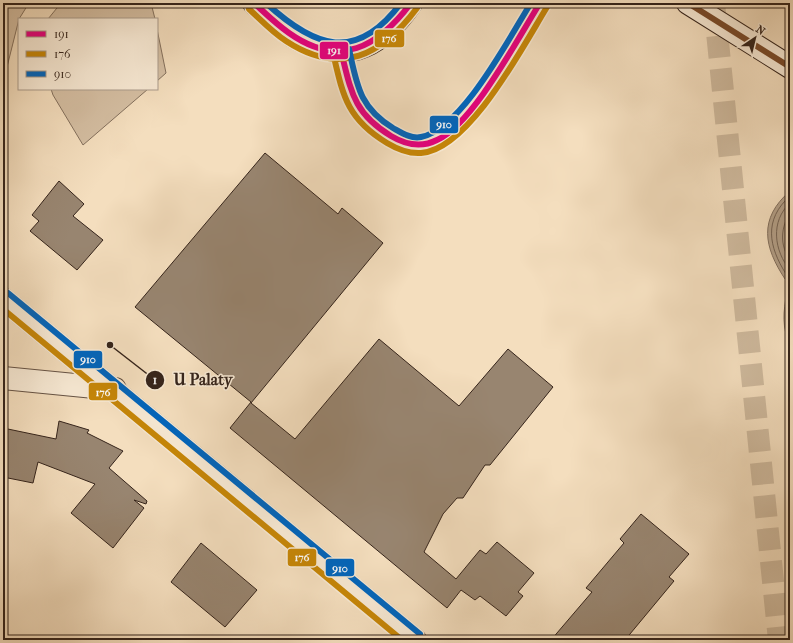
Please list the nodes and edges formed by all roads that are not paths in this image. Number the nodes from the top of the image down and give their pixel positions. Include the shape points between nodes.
1 (254, 3) edge
2 (411, 3) edge
3 (540, 3) edge
4 (688, 3) edge
5 (341, 51) junction
6 (790, 67) edge
7 (3, 299) edge
8 (3, 378) edge
9 (115, 389) junction
10 (415, 640) edge

1 - 5 street via 301,41
2 - 5 street via 399,21 378,39 367,45
3 - 5 lane via 480,99 458,125 431,144 405,145 393,139 361,112 350,85
4 - 6 street
7 - 9 street
8 - 9 street
9 - 10 street

